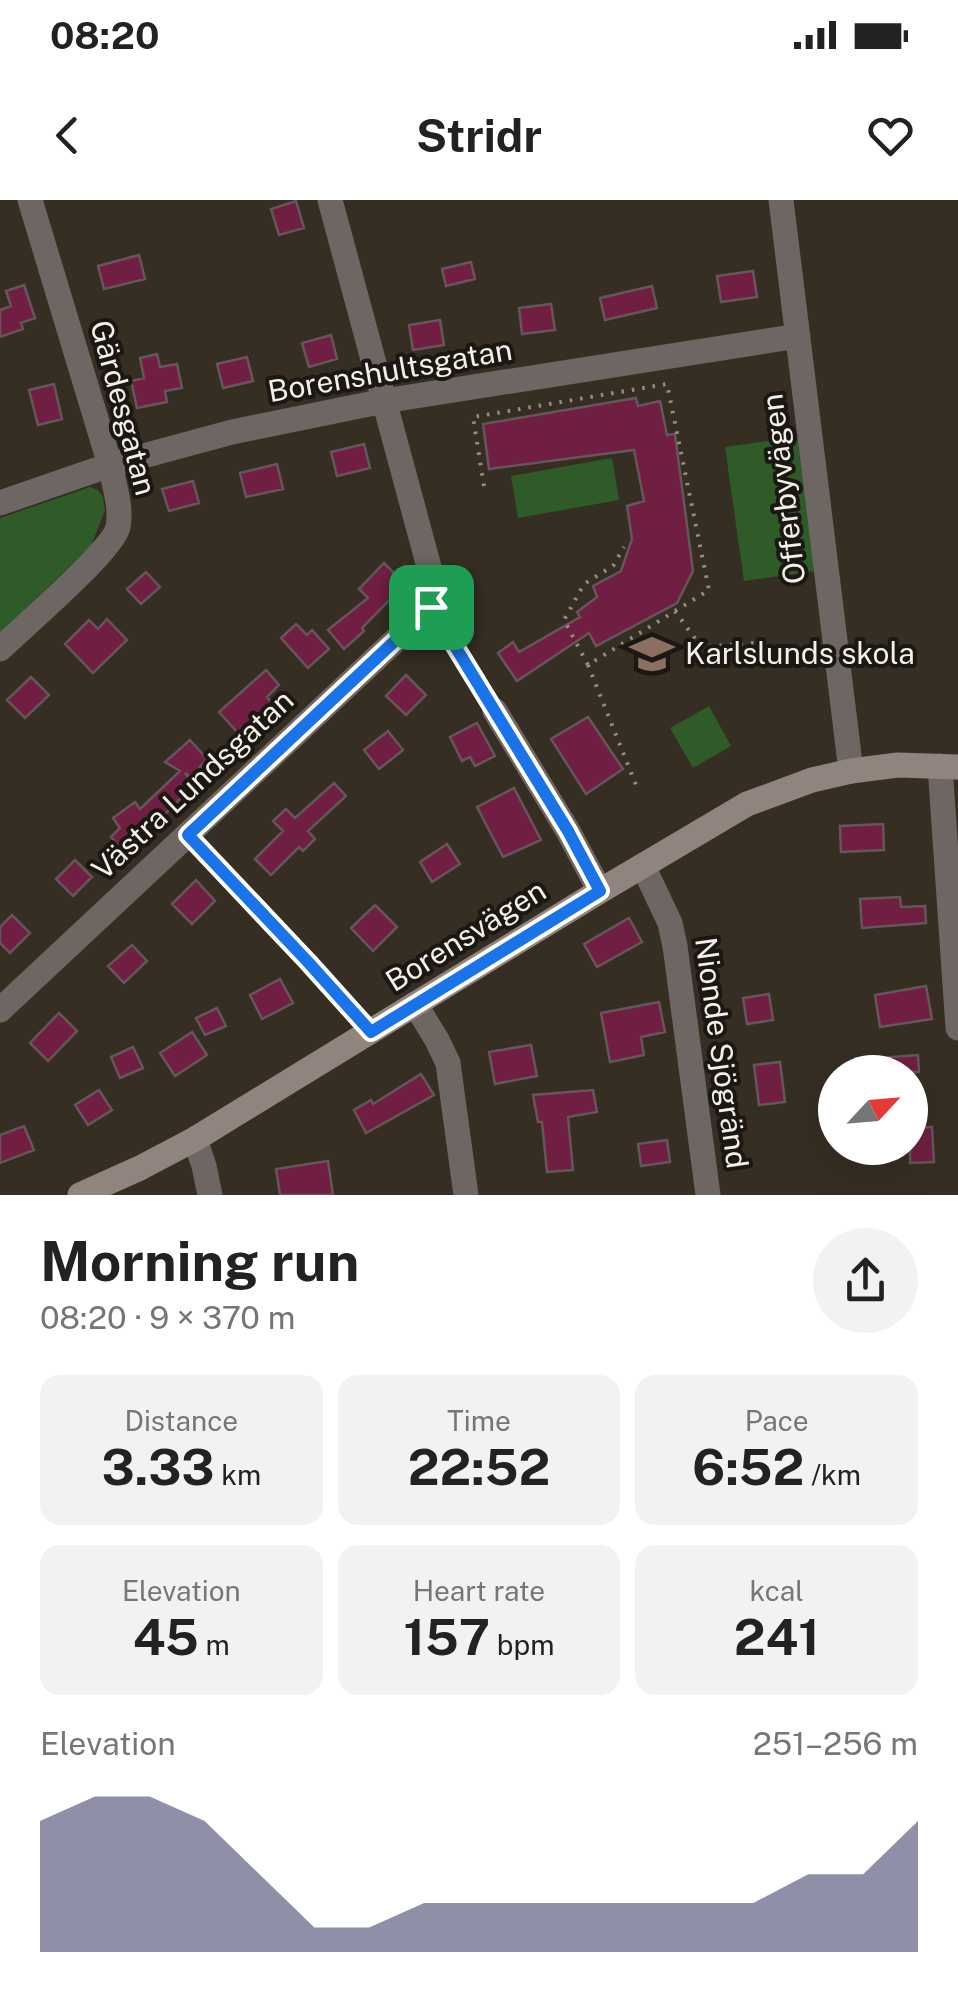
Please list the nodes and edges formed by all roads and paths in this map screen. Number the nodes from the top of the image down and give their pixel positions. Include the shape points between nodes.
1 (30, 200) edge
2 (330, 200) edge
3 (781, 200) edge
4 (798, 336) junction
5 (384, 401) junction
6 (110, 466) junction
7 (484, 486) dead end
8 (0, 502) edge
9 (624, 547) dead end
10 (431, 607) junction
11 (675, 612) junction
12 (756, 643) dead end
13 (0, 649) edge
14 (588, 664) junction
15 (495, 711) joint
16 (949, 766) edge
17 (851, 771) junction
18 (638, 790) dead end
19 (188, 835) junction
20 (643, 866) junction
21 (600, 891) junction
22 (416, 1004) junction
23 (0, 1010) edge
24 (958, 1028) edge
25 (371, 1032) junction
26 (195, 1139) junction
27 (80, 1195) edge
28 (210, 1195) edge
29 (466, 1195) edge
30 (708, 1195) edge

1 - 6 street, Gärdesgatan
2 - 5 street
3 - 4 street, Offerbyvägen
4 - 5 street, Borenshultsgatan
4 - 17 street, Offerbyvägen
5 - 6 street, Borenshultsgatan
5 - 10 street via 432,578
6 - 8 street, Borenshultsgatan
6 - 13 street, Gärdesgatan via 118,508 113,538
7 - 11 path via 473,418 666,384 709,590
9 - 14 path via 613,566 584,584 564,620
10 - 15 path
10 - 19 street, Västra Lundsgatan
11 - 12 path via 701,647
11 - 14 path
14 - 18 path
15 - 21 street
16 - 17 street, Borensvägen
16 - 24 street
17 - 20 street, Borensvägen via 748,804
19 - 23 street, Västra Lundsgatan
19 - 25 path
20 - 21 street, Borensvägen
20 - 30 street, Nionde Sjögränd via 675,946
21 - 22 street, Borensvägen
22 - 25 street, Borensvägen
22 - 29 street via 448,1063
25 - 26 street, Borensvägen
26 - 27 street, Borensvägen
26 - 28 street

